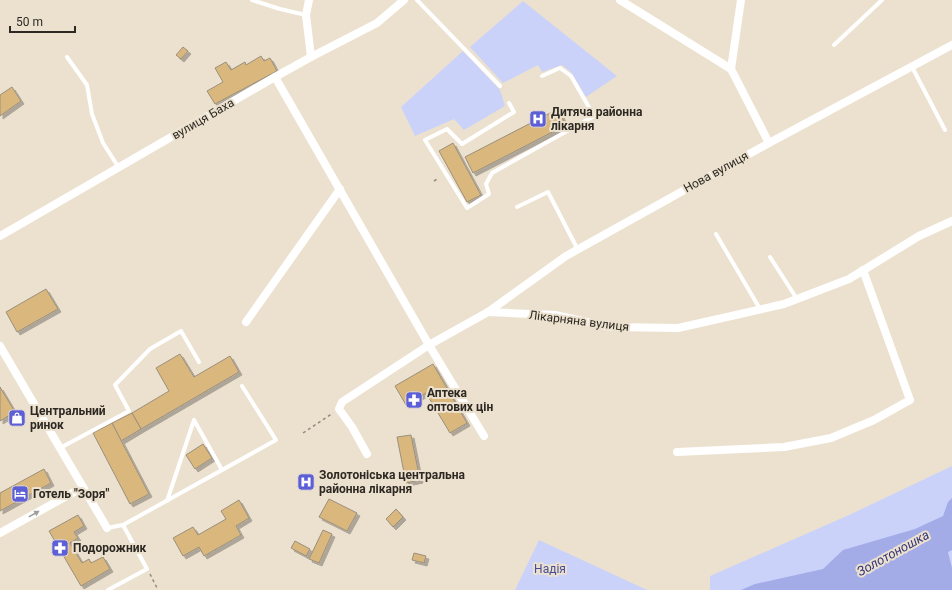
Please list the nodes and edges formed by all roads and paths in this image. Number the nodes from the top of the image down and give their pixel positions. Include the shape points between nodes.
1 (252, 0) edge
2 (309, 0) edge
3 (404, 0) edge
4 (417, 0) edge
5 (620, 0) edge
6 (741, 0) edge
7 (882, 0) edge
8 (306, 15) junction
9 (834, 45) dead end
10 (952, 45) edge
11 (67, 57) dead end
12 (311, 57) junction
13 (912, 66) junction
14 (731, 69) junction
15 (542, 76) dead end
16 (275, 77) junction
17 (500, 86) dead end
18 (509, 103) dead end
19 (945, 130) dead end
20 (769, 143) junction
21 (119, 168) junction
22 (439, 178) dead end
23 (434, 181) dead end
24 (340, 190) junction
25 (517, 207) dead end
26 (952, 221) edge
27 (716, 234) dead end
28 (0, 236) edge
29 (578, 250) junction
30 (770, 257) dead end
31 (863, 270) junction
32 (797, 299) junction
33 (760, 309) junction
34 (488, 312) junction
35 (246, 322) dead end
36 (429, 345) junction
37 (0, 346) edge
38 (199, 362) dead end
39 (242, 386) dead end
40 (339, 409) junction
41 (303, 433) dead end
42 (484, 436) dead end
43 (60, 448) junction
44 (677, 452) dead end
45 (367, 454) dead end
46 (222, 470) junction
47 (83, 487) junction
48 (167, 501) junction
49 (123, 525) junction
50 (107, 528) joint
51 (0, 533) edge
52 (147, 569) junction
53 (108, 590) edge
54 (158, 590) edge

1 - 8 lane
2 - 8 street
3 - 12 street, вулиця Баха via 377,23
4 - 17 lane
5 - 14 street
6 - 14 street
7 - 9 lane
8 - 12 street
10 - 13 street, Нова вулиця
11 - 21 lane via 87,85 92,114 103,143
12 - 16 street, вулиця Баха
13 - 19 lane
13 - 20 street, Нова вулиця
14 - 20 street
15 - 18 lane via 560,68 571,76 594,116 492,173 486,184 489,194 467,208 425,140 447,128 462,144 514,112
16 - 21 street, вулиця Баха
16 - 24 street
20 - 29 street, Нова вулиця
21 - 28 street, вулиця Баха
22 - 23 path
24 - 35 street
24 - 36 street
25 - 29 lane via 548,192
26 - 31 street, Лікарняна вулиця via 919,236
27 - 33 lane
29 - 34 street, Нова вулиця
30 - 32 lane
31 - 32 street, Лікарняна вулиця via 849,279
31 - 44 street via 910,400 874,420 831,438 784,447
32 - 33 street, Лікарняна вулиця
33 - 34 street, Лікарняна вулиця via 678,328 610,327 555,315
34 - 36 street
36 - 40 street via 342,402
36 - 42 street
37 - 43 street
38 - 43 lane via 181,331 150,349 115,385 129,411
39 - 46 lane via 276,440
40 - 41 path
40 - 45 street
43 - 47 street
46 - 48 lane
46 - 48 lane via 194,420
47 - 50 street
51 -> 47 street
48 - 49 lane
49 - 50 lane
49 - 52 lane
52 - 53 lane
52 - 54 path

